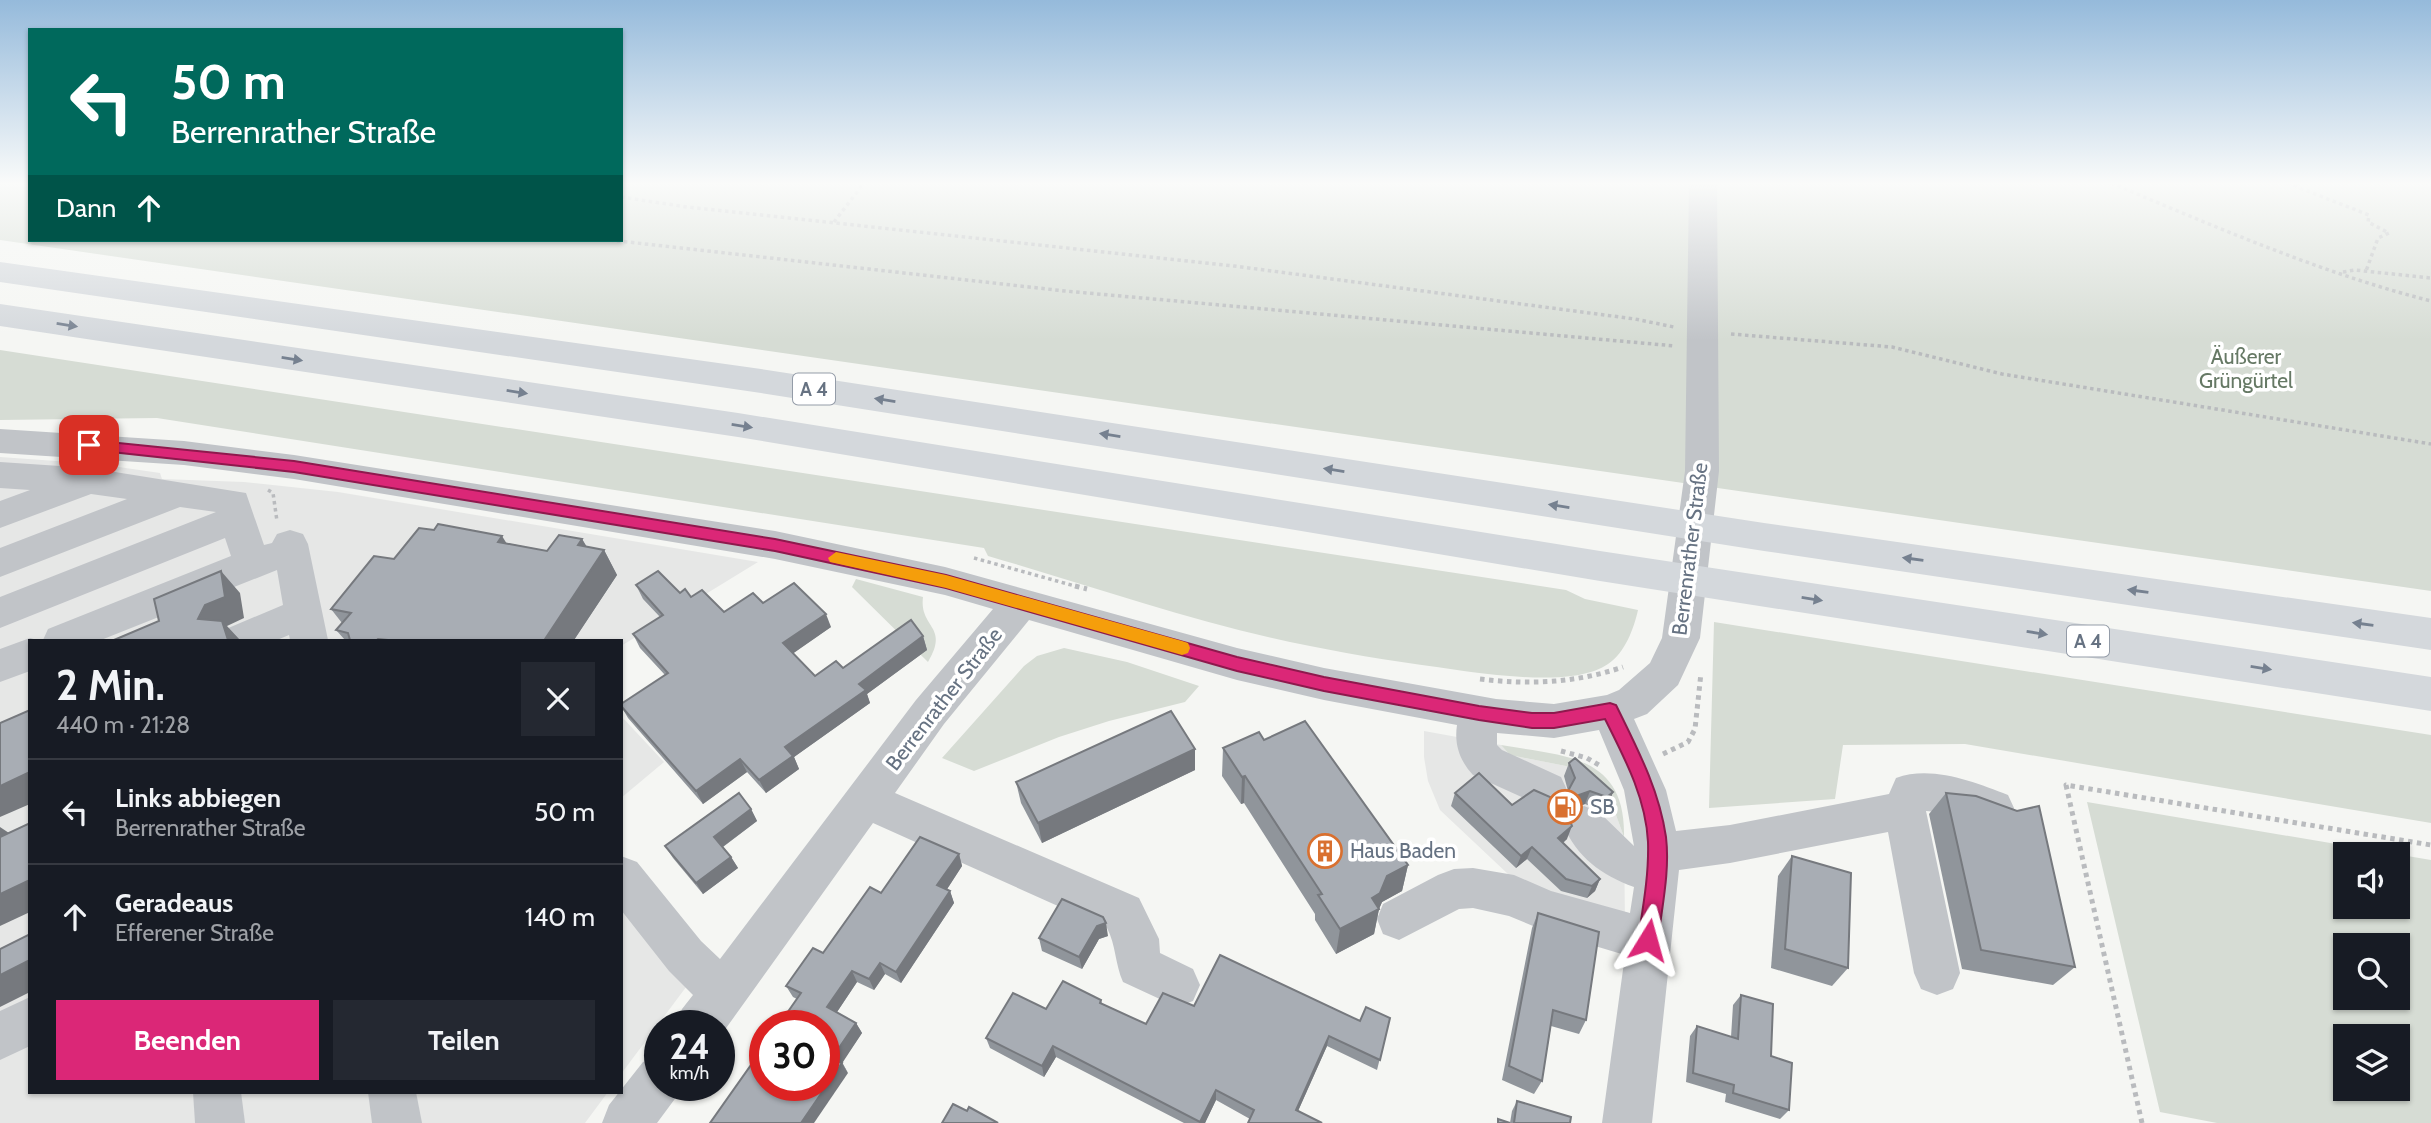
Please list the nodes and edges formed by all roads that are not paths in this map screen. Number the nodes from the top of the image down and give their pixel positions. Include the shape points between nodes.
1 (1700, 235) edge
2 (0, 272) edge
3 (0, 315) edge
4 (0, 441) edge
5 (0, 475) edge
6 (90, 481) junction
7 (180, 494) junction
8 (0, 515) edge
9 (238, 519) junction
10 (0, 563) edge
11 (251, 563) junction
12 (1022, 602) junction
13 (0, 613) edge
14 (306, 626) edge
15 (2431, 634) edge
16 (64, 639) edge
17 (245, 639) edge
18 (28, 655) edge
19 (0, 666) edge
20 (2431, 694) edge
21 (1610, 710) junction
22 (1479, 713) junction
23 (1546, 790) dead end
24 (865, 800) junction
25 (1905, 810) junction
26 (1999, 810) edge
27 (1584, 825) dead end
28 (1657, 865) junction
29 (623, 878) edge
30 (1399, 919) dead end
31 (1648, 940) junction
32 (1937, 973) dead end
33 (1177, 985) dead end
34 (711, 1009) edge
35 (28, 1021) edge
36 (0, 1036) edge
37 (217, 1094) edge
38 (392, 1094) edge
39 (644, 1100) edge
40 (220, 1123) edge
41 (397, 1123) edge
42 (627, 1123) edge
43 (1627, 1123) edge

1 - 21 street, Berrenrather Straße via 1693,339 1702,471 1681,638 1664,674 1648,691
15 -> 2 highway, A 4 via 1764,537 747,379
3 -> 20 highway, A 4 via 738,425 1600,566
4 - 12 street via 184,453 307,469 775,545
5 - 6 street
6 - 7 street
6 - 8 street
7 - 9 street via 233,502
7 - 10 street
9 - 11 street
9 - 13 street
11 - 14 street via 291,548
11 - 16 street
12 - 22 street, Berrenrather Straße via 1237,664
12 - 24 street, Berrenrather Straße via 930,712
14 - 17 street
18 - 19 street
21 - 22 street, Berrenrather Straße via 1554,721
21 - 28 street via 1650,800
22 - 23 street via 1476,745 1482,758 1498,770
24 - 33 street via 1123,913 1136,939 1139,966
24 - 34 street, Berrenrather Straße
25 - 26 street via 1911,791 1959,796
25 - 28 street via 1730,845
25 - 32 street
27 - 28 street via 1618,862
28 - 31 street
29 - 34 street via 685,956
30 - 31 street via 1454,889 1473,888 1514,896 1545,910
31 - 43 street
35 - 36 street
37 - 40 street
38 - 41 street
39 - 42 street

